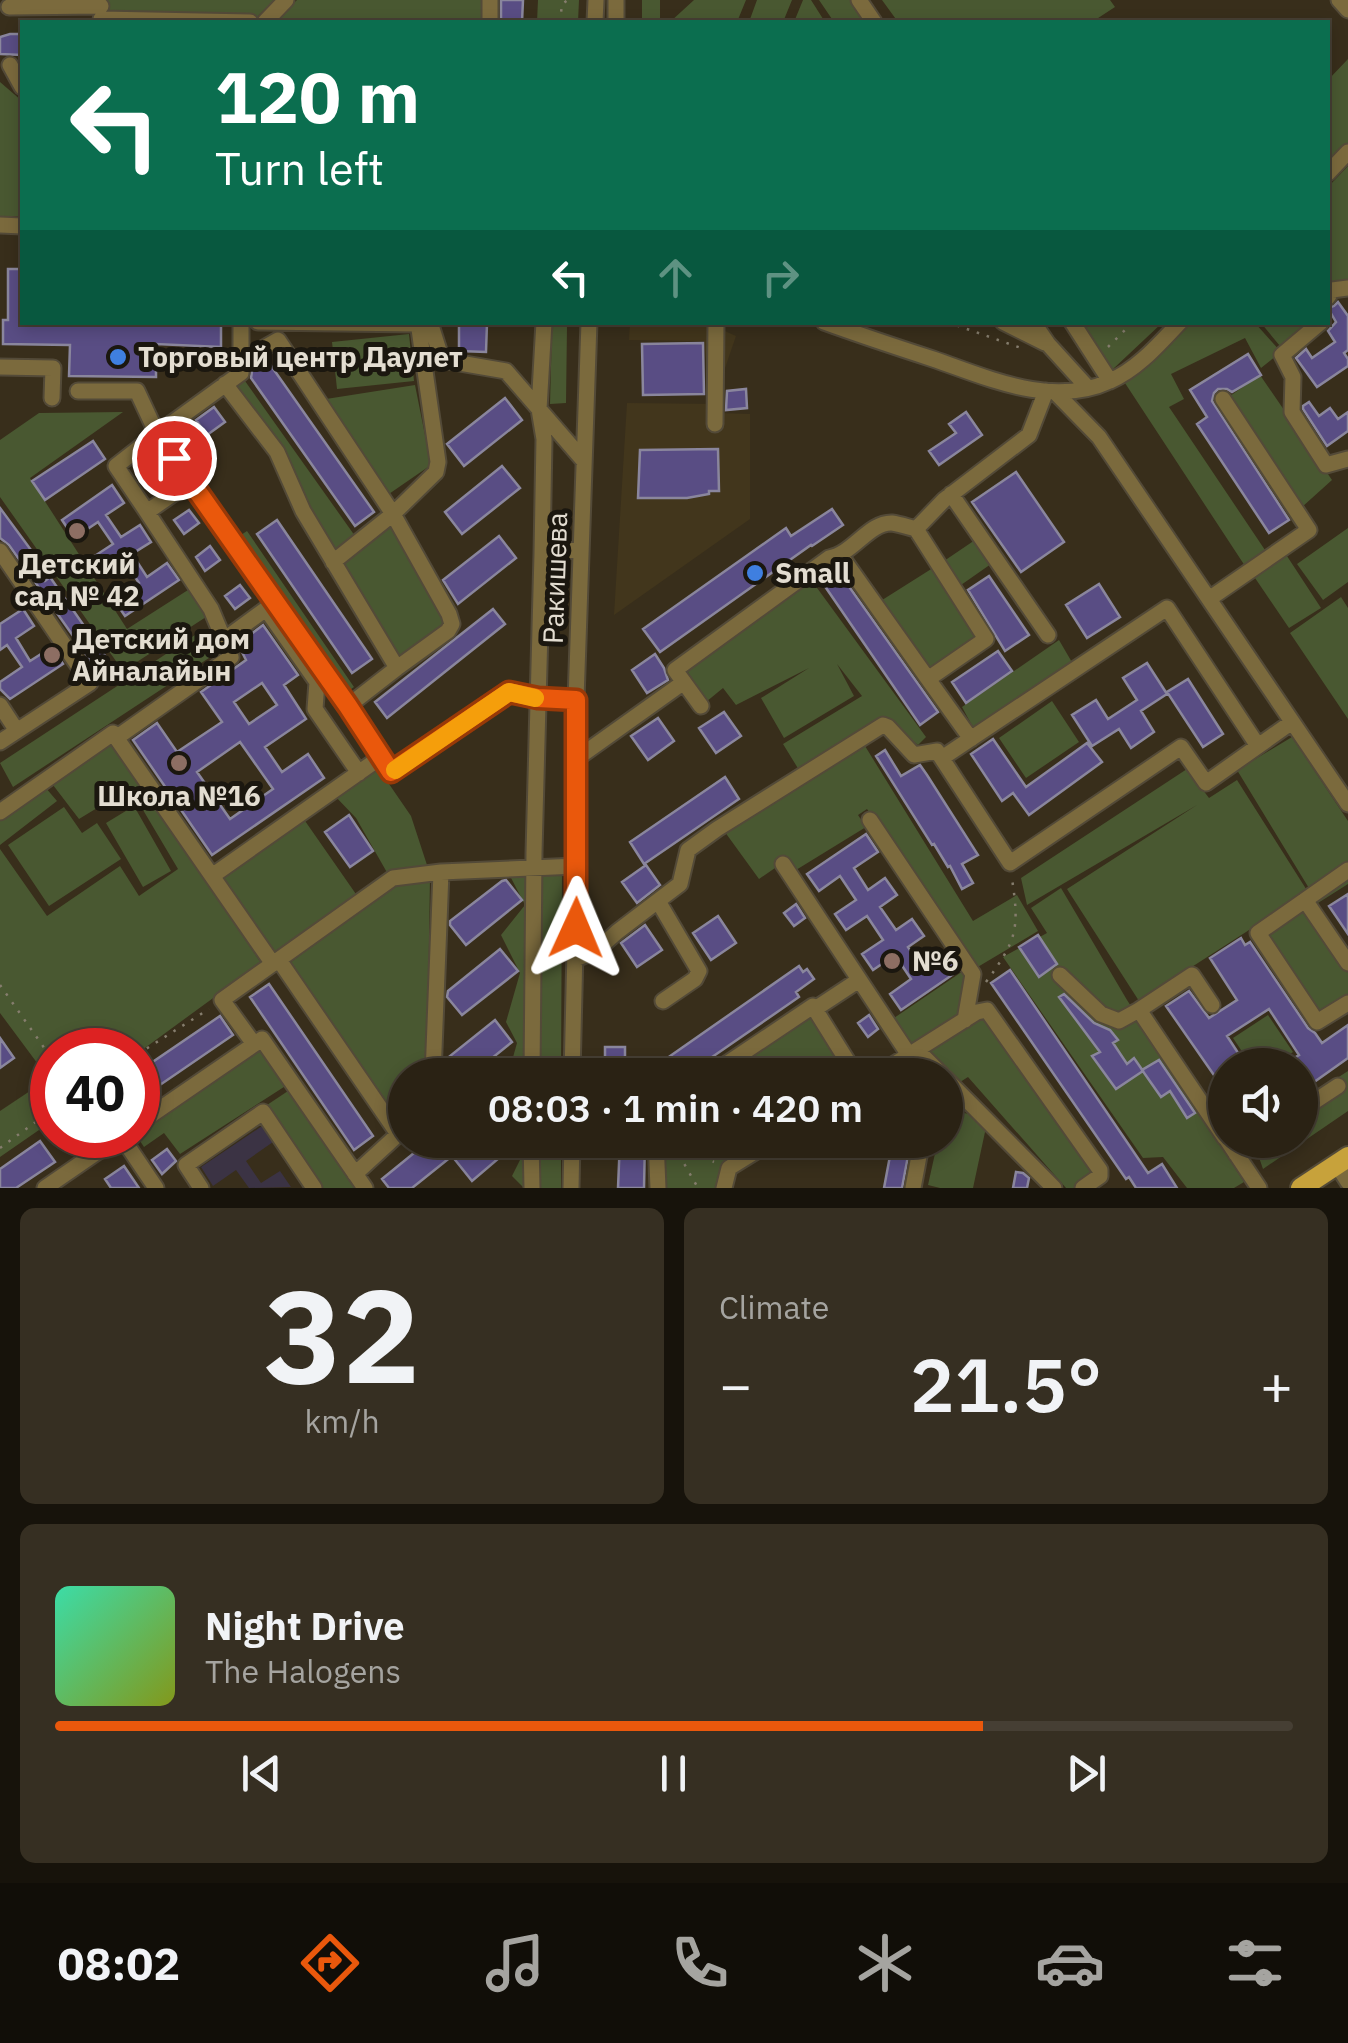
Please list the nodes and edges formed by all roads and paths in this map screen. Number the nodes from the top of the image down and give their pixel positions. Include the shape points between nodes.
1 (286, 0) edge
2 (1340, 0) edge
3 (6, 7) edge
4 (1348, 10) edge
5 (101, 12) edge
6 (164, 20) edge
7 (266, 20) edge
8 (10, 65) dead end
9 (20, 83) edge
10 (1348, 152) edge
11 (1330, 171) edge
12 (241, 325) edge
13 (422, 325) edge
14 (423, 325) edge
15 (544, 325) edge
16 (589, 325) edge
17 (716, 325) edge
18 (833, 325) edge
19 (956, 325) edge
20 (1009, 325) edge
21 (1035, 325) edge
22 (1074, 325) edge
23 (1131, 325) edge
24 (1177, 325) edge
25 (1317, 325) edge
26 (1048, 344) junction
27 (1032, 352) dead end
28 (1096, 359) junction
29 (241, 362) junction
30 (0, 367) edge
31 (1110, 381) junction
32 (226, 384) junction
33 (1088, 388) junction
34 (78, 391) dead end
35 (1051, 391) junction
36 (52, 398) dead end
37 (1223, 399) dead end
38 (539, 409) junction
39 (715, 424) dead end
40 (157, 434) junction
41 (1348, 459) edge
42 (584, 462) junction
43 (190, 482) junction
44 (952, 494) junction
45 (146, 512) junction
46 (393, 514) junction
47 (916, 529) junction
48 (581, 549) junction
49 (0, 551) edge
50 (542, 554) junction
51 (842, 556) junction
52 (333, 562) junction
53 (1209, 599) junction
54 (1048, 635) dead end
55 (225, 639) junction
56 (397, 668) junction
57 (928, 679) junction
58 (684, 682) junction
59 (538, 698) junction
60 (576, 700) junction
61 (0, 705) edge
62 (348, 706) junction
63 (701, 706) dead end
64 (1292, 722) junction
65 (17, 730) junction
66 (116, 738) junction
67 (970, 739) junction
68 (0, 742) edge
69 (1258, 746) junction
70 (380, 757) junction
71 (942, 758) junction
72 (576, 759) junction
73 (358, 773) junction
74 (1348, 804) edge
75 (0, 812) edge
76 (870, 820) dead end
77 (1010, 863) junction
78 (783, 864) dead end
79 (577, 866) junction
80 (534, 867) junction
81 (1348, 870) edge
82 (441, 872) junction
83 (212, 876) junction
84 (1305, 900) junction
85 (658, 901) junction
86 (575, 959) junction
87 (276, 962) junction
88 (1348, 963) edge
89 (1060, 974) dead end
90 (859, 980) junction
91 (986, 982) dead end
92 (0, 985) edge
93 (222, 1000) junction
94 (662, 1000) dead end
95 (1348, 1003) edge
96 (1212, 1005) dead end
97 (815, 1009) junction
98 (1139, 1010) junction
99 (964, 1020) junction
100 (30, 1028) edge
101 (160, 1040) edge
102 (254, 1044) junction
103 (913, 1052) junction
104 (434, 1058) edge
105 (532, 1058) edge
106 (572, 1058) edge
107 (736, 1058) edge
108 (845, 1058) edge
109 (904, 1058) edge
110 (920, 1058) edge
111 (1338, 1086) dead end
112 (963, 1098) edge
113 (1318, 1099) edge
114 (160, 1109) edge
115 (388, 1112) edge
116 (1208, 1113) edge
117 (30, 1126) edge
118 (388, 1144) edge
119 (0, 1148) edge
120 (89, 1158) edge
121 (136, 1158) edge
122 (531, 1158) edge
123 (572, 1158) edge
124 (657, 1158) edge
125 (681, 1158) edge
126 (707, 1158) edge
127 (745, 1158) edge
128 (919, 1158) edge
129 (1239, 1158) edge
130 (729, 1168) junction
131 (1344, 1168) edge
132 (355, 1174) junction
133 (45, 1188) edge
134 (156, 1188) edge
135 (201, 1188) edge
136 (314, 1188) edge
137 (365, 1188) edge
138 (532, 1188) edge
139 (571, 1188) edge
140 (658, 1188) edge
141 (698, 1188) edge
142 (724, 1188) edge
143 (913, 1188) edge
144 (1054, 1188) edge
145 (1083, 1188) edge
146 (1259, 1188) edge
147 (1301, 1188) edge

1 - 7 street
2 - 4 street
3 - 5 street
5 - 6 street
8 - 9 street
10 - 11 street
12 - 29 street
13 - 46 street via 438,462 436,472
14 - 38 street via 442,360 506,371
15 - 38 street
16 - 42 street, Ракишева
17 - 39 street
18 - 35 street via 1014,387
19 - 27 path
20 - 26 street
21 - 26 street
22 - 28 street
23 - 28 path
24 - 31 street via 1143,360
25 - 41 street via 1282,355 1293,376 1292,412 1326,465
26 - 33 street
28 - 31 street
29 - 32 street via 241,373
29 - 46 street via 278,340
30 - 36 street via 53,368
31 - 33 street
32 - 40 street
32 - 52 street via 277,452
33 - 35 street
34 - 40 street via 137,391
35 - 44 street via 1029,434
35 - 53 street via 1099,437
37 - 53 street via 1309,530
38 - 42 street
38 - 50 street
40 - 43 street
40 - 45 street via 116,466
42 - 48 street, Ракишева
43 - 45 street
43 - 62 street
44 - 47 street
44 - 54 street
45 - 55 street
46 - 52 street
46 - 56 street via 452,620 448,631
47 - 51 street via 882,525
47 - 57 street via 986,640
48 - 50 street
48 - 60 street, Ракишева
49 - 65 street via 90,683
50 - 59 street
51 - 57 street
51 - 58 street via 829,558 675,670
52 - 56 street
53 - 64 street
55 - 66 street via 231,657
55 - 73 street via 266,609 317,682 316,709
56 - 62 street
57 - 67 street
58 - 63 street
58 - 72 street
59 - 60 street
59 - 70 street via 509,692 391,772
59 - 80 street
60 - 72 street, Ракишева
61 - 65 street
62 - 70 street
64 - 69 street
64 - 74 street
65 - 68 street
66 - 75 street via 113,733
66 - 83 street
67 - 69 street via 1167,608
67 - 71 street
69 - 77 street via 1206,783 1181,747
70 - 73 street
71 - 77 street
71 - 85 street via 933,750 914,755 888,727 877,727 688,850 680,884
72 - 79 street, Ракишева
73 - 83 street
76 - 99 street via 973,974
77 - 91 path via 1018,916 1008,952
78 - 90 street
79 - 80 street
79 - 86 street, Ракишева
80 - 82 street
80 - 105 street
81 - 84 street
82 - 87 street via 394,878
82 - 104 street
83 - 87 street
84 - 88 street
84 - 95 street via 1258,934 1318,1022
85 - 86 street
85 - 94 street via 699,970
86 - 106 street, Ракишева
87 - 93 street
87 - 115 street
89 - 98 street via 1102,1014 1118,1021
90 - 97 street
90 - 103 street
92 - 100 path
93 - 101 path
93 - 102 street
96 - 98 street via 1192,975
97 - 107 street
97 - 108 street
98 - 116 street
99 - 103 street
99 - 145 street via 990,1013 1100,1170
102 - 114 street
102 - 132 street via 262,1039
103 - 109 street
103 - 110 street
111 - 113 street
112 - 144 street
117 - 119 path
118 - 132 street
120 - 133 street
121 - 134 street
122 - 138 street
123 - 139 street
124 - 140 street
125 - 141 path
126 - 130 path
127 - 130 street
128 - 143 street
129 - 146 street
130 - 142 street
131 - 147 main road
132 - 137 street
135 - 136 street via 186,1165 263,1112

